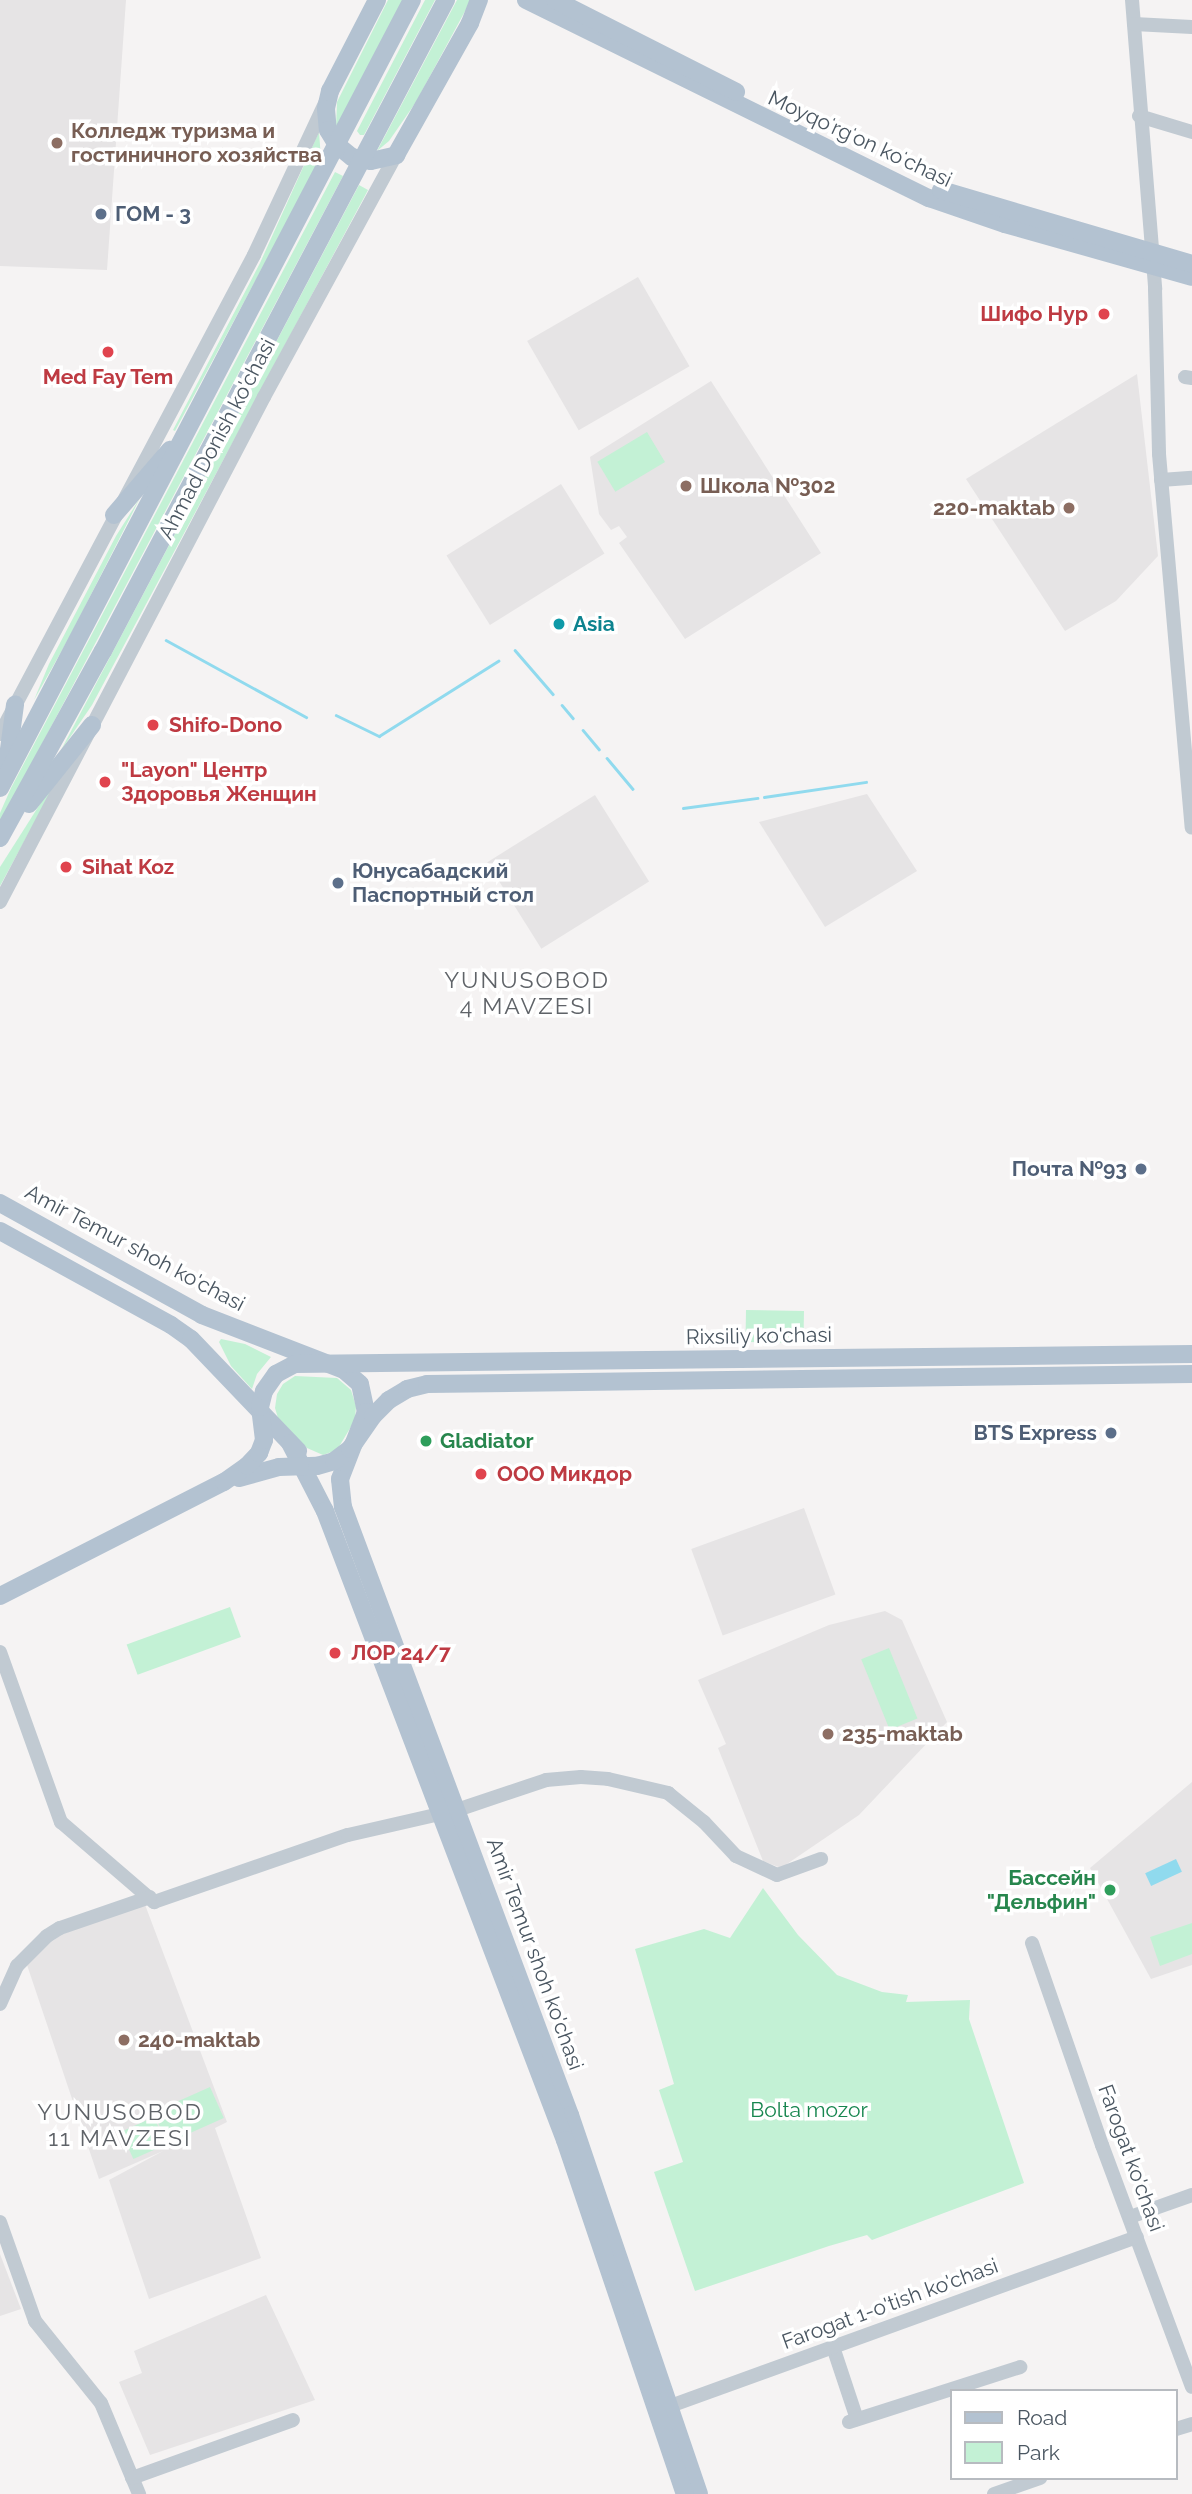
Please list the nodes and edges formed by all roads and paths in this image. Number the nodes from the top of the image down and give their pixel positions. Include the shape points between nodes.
1 (377, 0) edge
2 (412, 0) edge
3 (446, 0) edge
4 (479, 0) edge
5 (488, 0) edge
6 (526, 0) edge
7 (555, 0) edge
8 (1132, 0) edge
9 (470, 23) junction
10 (1134, 24) junction
11 (1192, 27) edge
12 (329, 93) junction
13 (1139, 116) junction
14 (1192, 132) edge
15 (337, 145) junction
16 (396, 155) junction
17 (363, 159) junction
18 (1153, 259) junction
19 (1192, 264) edge
20 (1192, 277) edge
21 (190, 426) junction
22 (1192, 478) edge
23 (1161, 480) junction
24 (114, 515) junction
25 (15, 705) junction
26 (92, 725) junction
27 (0, 734) edge
28 (3, 783) edge
29 (1192, 828) edge
30 (0, 839) edge
31 (0, 902) edge
32 (3, 1205) edge
33 (0, 1228) edge
34 (1192, 1354) edge
35 (1122, 1355) junction
36 (526, 1361) junction
37 (326, 1364) junction
38 (1192, 1374) edge
39 (1123, 1375) junction
40 (526, 1381) junction
41 (260, 1413) junction
42 (359, 1434) junction
43 (290, 1443) junction
44 (341, 1457) junction
45 (303, 1467) junction
46 (224, 1482) junction
47 (0, 1596) edge
48 (0, 1652) edge
49 (449, 1812) junction
50 (821, 1860) dead end
51 (150, 1897) junction
52 (1032, 1943) dead end
53 (0, 2004) edge
54 (1192, 2195) edge
55 (1130, 2217) junction
56 (0, 2222) edge
57 (1138, 2237) junction
58 (833, 2347) junction
59 (1020, 2367) dead end
60 (1192, 2387) edge
61 (952, 2389) edge
62 (950, 2390) edge
63 (663, 2409) junction
64 (293, 2420) dead end
65 (132, 2478) junction
66 (1034, 2480) edge
67 (139, 2494) edge
68 (685, 2494) edge
69 (699, 2494) edge
70 (994, 2494) edge

1 - 12 main road
2 - 15 main road, Ahmad Donish ko'chasi
3 - 17 main road, Ahmad Donish ko'chasi
4 - 9 main road, Ahmad Donish ko'chasi
5 - 9 main road
6 - 18 main road, Moyqoʻrgʻon koʻchasi via 918,193 1005,224
7 - 18 main road, Moyqoʻrgʻon koʻchasi via 911,179
8 - 10 street
9 - 16 main road, Ahmad Donish ko'chasi
10 - 11 street
10 - 13 street
12 - 15 main road via 326,123
12 - 24 street via 254,256
13 - 14 street
13 - 18 street
15 - 17 main road
15 - 21 main road, Ahmad Donish ko'chasi
16 - 17 main road
16 - 26 street, Ahmad Donish ko'chasi
17 - 30 main road, Ahmad Donish ko'chasi
18 - 19 main road, Moyqoʻrgʻon koʻchasi
18 - 20 main road, Moyqoʻrgʻon koʻchasi
18 - 23 street
21 - 24 main road
21 - 28 main road, Ahmad Donish ko'chasi
22 - 23 street
23 - 29 street
24 - 25 street
25 - 27 street
25 - 28 main road
26 - 30 main road
26 - 31 street, Ahmad Donish ko'chasi
32 - 33 main road via 9,1218
32 - 37 main road, Amir Temur shoh ko'chasi via 202,1315
33 - 41 main road, Amir Temur shoh ko'chasi via 172,1325 191,1339
34 - 35 main road, Rixsiliy ko'chasi
35 - 36 main road, Rixsiliy ko'chasi
35 - 39 main road
36 - 37 main road, Rixsiliy ko'chasi
36 - 40 main road via 520,1371
37 - 41 main road via 301,1363 276,1374 264,1391
37 - 42 main road, Amir Temur shoh ko'chasi via 349,1372 362,1388 366,1412
38 - 39 main road, Rixsiliy ko'chasi
39 - 40 main road, Rixsiliy ko'chasi
40 - 42 main road, Rixsiliy ko'chasi via 414,1387 389,1400
41 - 43 main road, Amir Temur shoh ko'chasi
41 - 46 main road via 265,1435 261,1449
42 - 44 main road, Amir Temur shoh ko'chasi
42 - 49 main road, Amir Temur shoh ko'chasi via 340,1479 341,1502
43 - 44 main road, Amir Temur shoh ko'chasi via 314,1458
43 - 45 main road, Amir Temur shoh ko'chasi
44 - 45 main road via 321,1466
45 - 46 main road via 278,1466
45 - 49 main road, Amir Temur shoh ko'chasi
46 - 47 main road
48 - 51 street via 61,1822
49 - 50 street via 546,1780 608,1779 668,1793 736,1856 778,1875
49 - 51 street via 348,1835 154,1902
49 - 63 main road, Amir Temur shoh ko'chasi via 569,2115
51 - 53 street via 47,1936 17,1966
52 - 55 street, Farogat ko'chasi
54 - 55 street
55 - 57 street, Farogat ko'chasi
56 - 65 street via 35,2321 101,2403
57 - 58 street, Farogat 1-o'tish ko'chasi
57 - 60 street, Farogat ko'chasi
58 - 62 street via 853,2421
58 - 63 street, Farogat 1-o'tish ko'chasi
59 - 61 street
63 - 68 main road, Amir Temur shoh ko'chasi
63 - 69 main road, Amir Temur shoh ko'chasi
64 - 65 street
65 - 67 street
66 - 70 street

